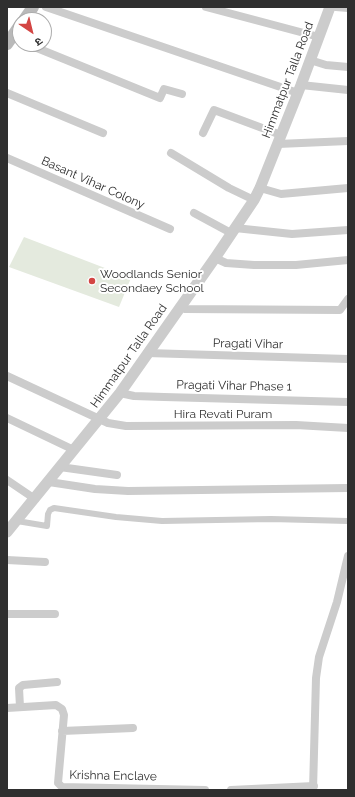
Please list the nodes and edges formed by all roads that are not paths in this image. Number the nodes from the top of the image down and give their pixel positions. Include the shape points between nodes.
1 (46, 7) edge
2 (206, 7) edge
3 (330, 7) edge
4 (336, 7) edge
5 (348, 8) edge
6 (319, 38) junction
7 (47, 52) edge
8 (310, 60) junction
9 (348, 67) edge
10 (300, 89) junction
11 (348, 90) edge
12 (7, 93) edge
13 (182, 94) dead end
14 (103, 133) dead end
15 (203, 133) dead end
16 (280, 139) junction
17 (348, 141) edge
18 (171, 153) dead end
19 (7, 158) edge
20 (260, 188) junction
21 (348, 188) edge
22 (254, 200) junction
23 (194, 213) dead end
24 (170, 229) dead end
25 (348, 230) edge
26 (233, 231) junction
27 (215, 258) junction
28 (348, 260) edge
29 (348, 299) edge
30 (179, 306) junction
31 (147, 353) junction
32 (348, 359) edge
33 (7, 376) edge
34 (120, 393) junction
35 (348, 402) edge
36 (7, 418) edge
37 (100, 419) junction
38 (348, 428) edge
39 (74, 450) junction
40 (60, 467) junction
41 (117, 475) dead end
42 (7, 480) edge
43 (49, 482) junction
44 (348, 488) edge
45 (35, 499) junction
46 (17, 521) junction
47 (348, 521) edge
48 (7, 532) edge
49 (348, 556) edge
50 (7, 560) edge
51 (45, 562) dead end
52 (7, 614) edge
53 (55, 614) dead end
54 (57, 682) dead end
55 (20, 707) junction
56 (7, 708) edge
57 (133, 728) dead end
58 (62, 731) junction
59 (313, 788) edge
60 (205, 790) edge
61 (231, 790) edge

1 - 10 street
2 - 6 street
3 - 6 street, Himmatpur Talla Road
4 - 5 street
6 - 8 street, Himmatpur Talla Road
7 - 13 street via 160,98 164,89
8 - 9 street
8 - 10 street, Himmatpur Talla Road
10 - 11 street
10 - 16 street, Himmatpur Talla Road
12 - 14 street
15 - 16 street via 214,110
16 - 17 street
16 - 20 street, Himmatpur Talla Road
18 - 22 street
19 - 24 street, Basant Vihar Colony
20 - 21 street via 281,194
20 - 22 street, Himmatpur Talla Road
22 - 26 street, Himmatpur Talla Road
23 - 26 street
25 - 26 street via 292,234
26 - 27 street, Himmatpur Talla Road
27 - 28 street via 226,263 254,265 296,265
27 - 30 street, Himmatpur Talla Road
29 - 30 street via 340,310 185,309
30 - 31 street, Himmatpur Talla Road
31 - 32 street, Pragati Vihar
31 - 34 street, Himmatpur Talla Road
33 - 37 street, Hira Revati Puram
34 - 35 street, Pragati Vihar Phase 1 via 164,398
34 - 37 street, Himmatpur Talla Road
36 - 39 street
37 - 38 street, Hira Revati Puram via 126,426 296,425
37 - 39 street, Himmatpur Talla Road
39 - 40 street, Himmatpur Talla Road
40 - 41 street
40 - 43 street, Himmatpur Talla Road
42 - 45 street
43 - 44 street via 128,491
43 - 45 street, Himmatpur Talla Road
45 - 46 street, Himmatpur Talla Road
46 - 47 street via 47,526 48,514 54,508 162,521
46 - 48 street, Himmatpur Talla Road
49 - 59 street via 337,602 319,657 316,678
50 - 51 street
52 - 53 street
54 - 55 street via 23,685 19,688
55 - 56 street, Krishna Enclave
55 - 58 street, Krishna Enclave via 56,705 64,714
57 - 58 street
58 - 60 street, Krishna Enclave via 58,783 62,787
59 - 61 street

